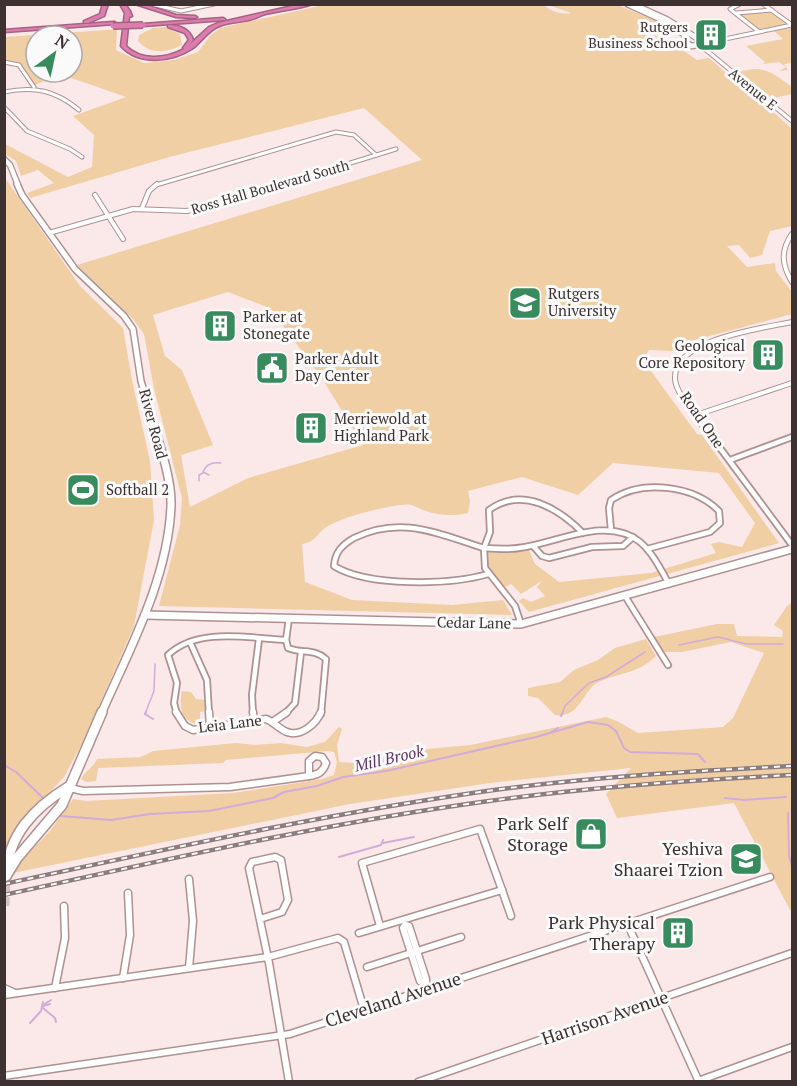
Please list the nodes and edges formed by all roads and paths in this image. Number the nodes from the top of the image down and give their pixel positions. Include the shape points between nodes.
1 (106, 4) edge
2 (122, 4) edge
3 (136, 4) edge
4 (151, 4) edge
5 (214, 4) edge
6 (294, 4) edge
7 (310, 4) edge
8 (740, 4) edge
9 (761, 4) edge
10 (630, 5) edge
11 (772, 10) junction
12 (128, 11) junction
13 (757, 11) junction
14 (736, 13) junction
15 (260, 15) junction
16 (208, 17) junction
17 (73, 24) edge
18 (143, 24) junction
19 (113, 25) junction
20 (792, 25) edge
21 (84, 26) edge
22 (24, 30) edge
23 (758, 31) junction
24 (4, 32) edge
25 (684, 39) junction
26 (699, 41) junction
27 (692, 46) junction
28 (713, 56) junction
29 (4, 63) edge
30 (34, 87) junction
31 (4, 92) edge
32 (4, 107) edge
33 (79, 110) dead end
34 (792, 121) edge
35 (396, 149) dead end
36 (376, 155) junction
37 (82, 157) dead end
38 (4, 159) edge
39 (95, 195) dead end
40 (142, 208) junction
41 (107, 216) junction
42 (49, 233) junction
43 (792, 234) edge
44 (123, 239) dead end
45 (792, 282) edge
46 (792, 322) edge
47 (792, 382) edge
48 (696, 415) junction
49 (792, 437) edge
50 (730, 460) junction
51 (611, 530) junction
52 (582, 533) junction
53 (633, 537) junction
54 (534, 547) junction
55 (792, 547) edge
56 (484, 548) junction
57 (647, 549) junction
58 (488, 574) junction
59 (669, 584) junction
60 (625, 596) junction
61 (145, 615) junction
62 (289, 618) junction
63 (521, 624) junction
64 (259, 639) junction
65 (286, 640) junction
66 (190, 642) junction
67 (301, 651) junction
68 (668, 665) dead end
69 (254, 721) junction
70 (274, 721) junction
71 (210, 728) junction
72 (309, 776) dead end
73 (68, 787) junction
74 (770, 877) dead end
75 (189, 879) dead end
76 (502, 890) junction
77 (128, 893) dead end
78 (64, 906) dead end
79 (511, 916) dead end
80 (260, 918) junction
81 (404, 923) junction
82 (628, 925) junction
83 (380, 926) junction
84 (359, 933) dead end
85 (461, 938) dead end
86 (414, 953) junction
87 (792, 953) edge
88 (268, 957) junction
89 (367, 967) dead end
90 (189, 968) junction
91 (123, 978) junction
92 (425, 987) junction
93 (4, 988) edge
94 (55, 988) junction
95 (18, 994) junction
96 (4, 995) edge
97 (662, 998) junction
98 (362, 1003) dead end
99 (279, 1035) junction
100 (792, 1047) edge
101 (4, 1076) edge
102 (698, 1081) edge
103 (289, 1082) edge
104 (418, 1082) edge

1 - 17 highway via 105,11 95,19
2 - 12 highway
3 - 16 highway via 176,16
4 - 5 street via 178,11
6 - 16 highway
7 - 15 highway
8 - 14 street via 730,8
9 - 11 street
9 - 13 street
10 - 25 street, Avenue E via 669,23 683,33
10 - 26 street, Avenue E via 666,19
11 - 13 street
11 - 20 street
12 - 15 highway via 123,46 134,55 152,58 180,53 216,26
12 - 18 highway via 127,43 134,52 168,54 184,48 191,40 180,29
13 - 14 street
14 - 23 street
15 - 18 highway
16 - 18 highway
18 - 19 highway, bridge
19 - 21 highway
19 - 24 highway
20 - 23 street
22 - 24 highway
23 - 26 street
25 - 26 street
25 - 27 street, Avenue E via 684,43
26 - 27 street
26 - 28 street, Avenue E
27 - 28 street, Avenue E
28 - 34 street, Avenue E
29 - 30 street via 19,65
30 - 31 street
30 - 33 street via 57,94
32 - 37 street via 27,131
35 - 36 street, Ross Hall Boulevard South
36 - 40 street, Ross Hall Boulevard South via 187,212
36 - 40 street via 357,136 336,132 158,183 149,191
38 - 42 street, River Road via 22,195
39 - 41 street
40 - 41 street
41 - 42 street
41 - 44 street
42 - 61 street, River Road via 80,275 124,316 135,336 141,381 163,458 171,505 164,552
43 - 45 street via 782,256
46 - 48 street, Road One via 701,345 683,355 675,377
47 - 48 street
48 - 50 street, Road One
49 - 50 street
50 - 55 street, Road One
51 - 52 street
51 - 53 street
51 - 57 street via 609,504 629,489 692,493 708,499 719,511 720,523 710,532
52 - 54 street
52 - 56 street via 570,520 523,498 489,510 490,532
53 - 54 street via 618,547 588,548 549,558
53 - 57 street
54 - 56 street via 508,551
55 - 59 street, Cedar Lane
56 - 58 street via 483,562
56 - 58 street via 404,526 348,541 335,552 332,562 342,572 381,579 449,581
57 - 59 street
58 - 63 street via 514,606
59 - 60 street, Cedar Lane
60 - 63 street, Cedar Lane
60 - 68 street
61 - 62 street, Cedar Lane
61 - 73 street, River Road
62 - 63 street, Cedar Lane
62 - 65 street
64 - 65 street
64 - 66 street via 207,638
64 - 69 street via 252,695
65 - 67 street, Leia Lane via 288,648
66 - 71 street via 207,680
66 - 71 street, Leia Lane via 168,655 177,683 174,703 185,726 193,730
67 - 70 street via 295,703
67 - 70 street, Leia Lane via 318,652 325,657 321,714 317,721 298,732 283,730
69 - 70 street, Leia Lane
69 - 71 street, Leia Lane
72 - 73 street via 230,787 83,791
73 - 73 street, River Road via 37,811 15,836 7,855 6,876 55,815 68,796
74 - 82 street, Cleveland Avenue
75 - 90 street via 193,921
76 - 79 street
76 - 81 street
76 - 83 street via 480,829 362,863
77 - 91 street via 130,935
78 - 94 street via 65,938
80 - 80 street via 282,912 288,900 281,860 275,857 252,862 249,868
80 - 88 street
81 - 83 street
81 - 86 street via 409,926
82 - 92 street, Cleveland Avenue
82 - 97 street
83 - 84 street
85 - 86 street
86 - 89 street
86 - 92 street via 426,980
87 - 97 street, Harrison Avenue
88 - 90 street
88 - 98 street via 338,938 344,942
88 - 99 street
90 - 91 street
91 - 94 street
92 - 99 street, Cleveland Avenue
93 - 95 street
94 - 95 street
95 - 96 street
97 - 102 street
97 - 104 street, Harrison Avenue
99 - 101 street, Cleveland Avenue
99 - 103 street
100 - 102 street

